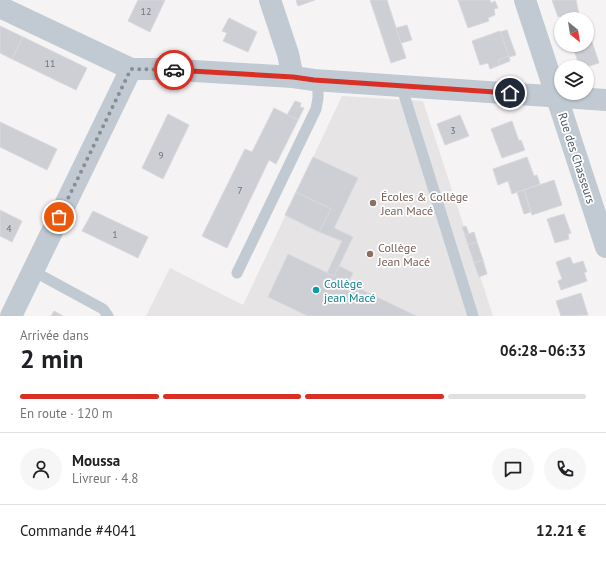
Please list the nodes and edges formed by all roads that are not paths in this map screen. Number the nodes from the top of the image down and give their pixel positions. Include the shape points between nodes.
1 (270, 0) edge
2 (525, 0) edge
3 (0, 6) edge
4 (131, 69) junction
5 (293, 77) junction
6 (318, 80) junction
7 (401, 85) junction
8 (554, 91) edge
9 (554, 97) edge
10 (594, 99) edge
11 (557, 100) edge
12 (606, 100) edge
13 (606, 247) edge
14 (33, 271) junction
15 (237, 273) dead end
16 (11, 316) edge
17 (108, 316) edge
18 (473, 316) edge

1 - 5 street
2 - 8 street, Rue des Chasseurs
3 - 4 street
4 - 5 street
4 - 14 street
5 - 6 street
6 - 7 street
6 - 15 lane via 316,109
7 - 9 street
7 - 18 lane
10 - 12 street
11 - 13 street, Rue des Chasseurs
14 - 16 street
14 - 17 lane via 104,309

